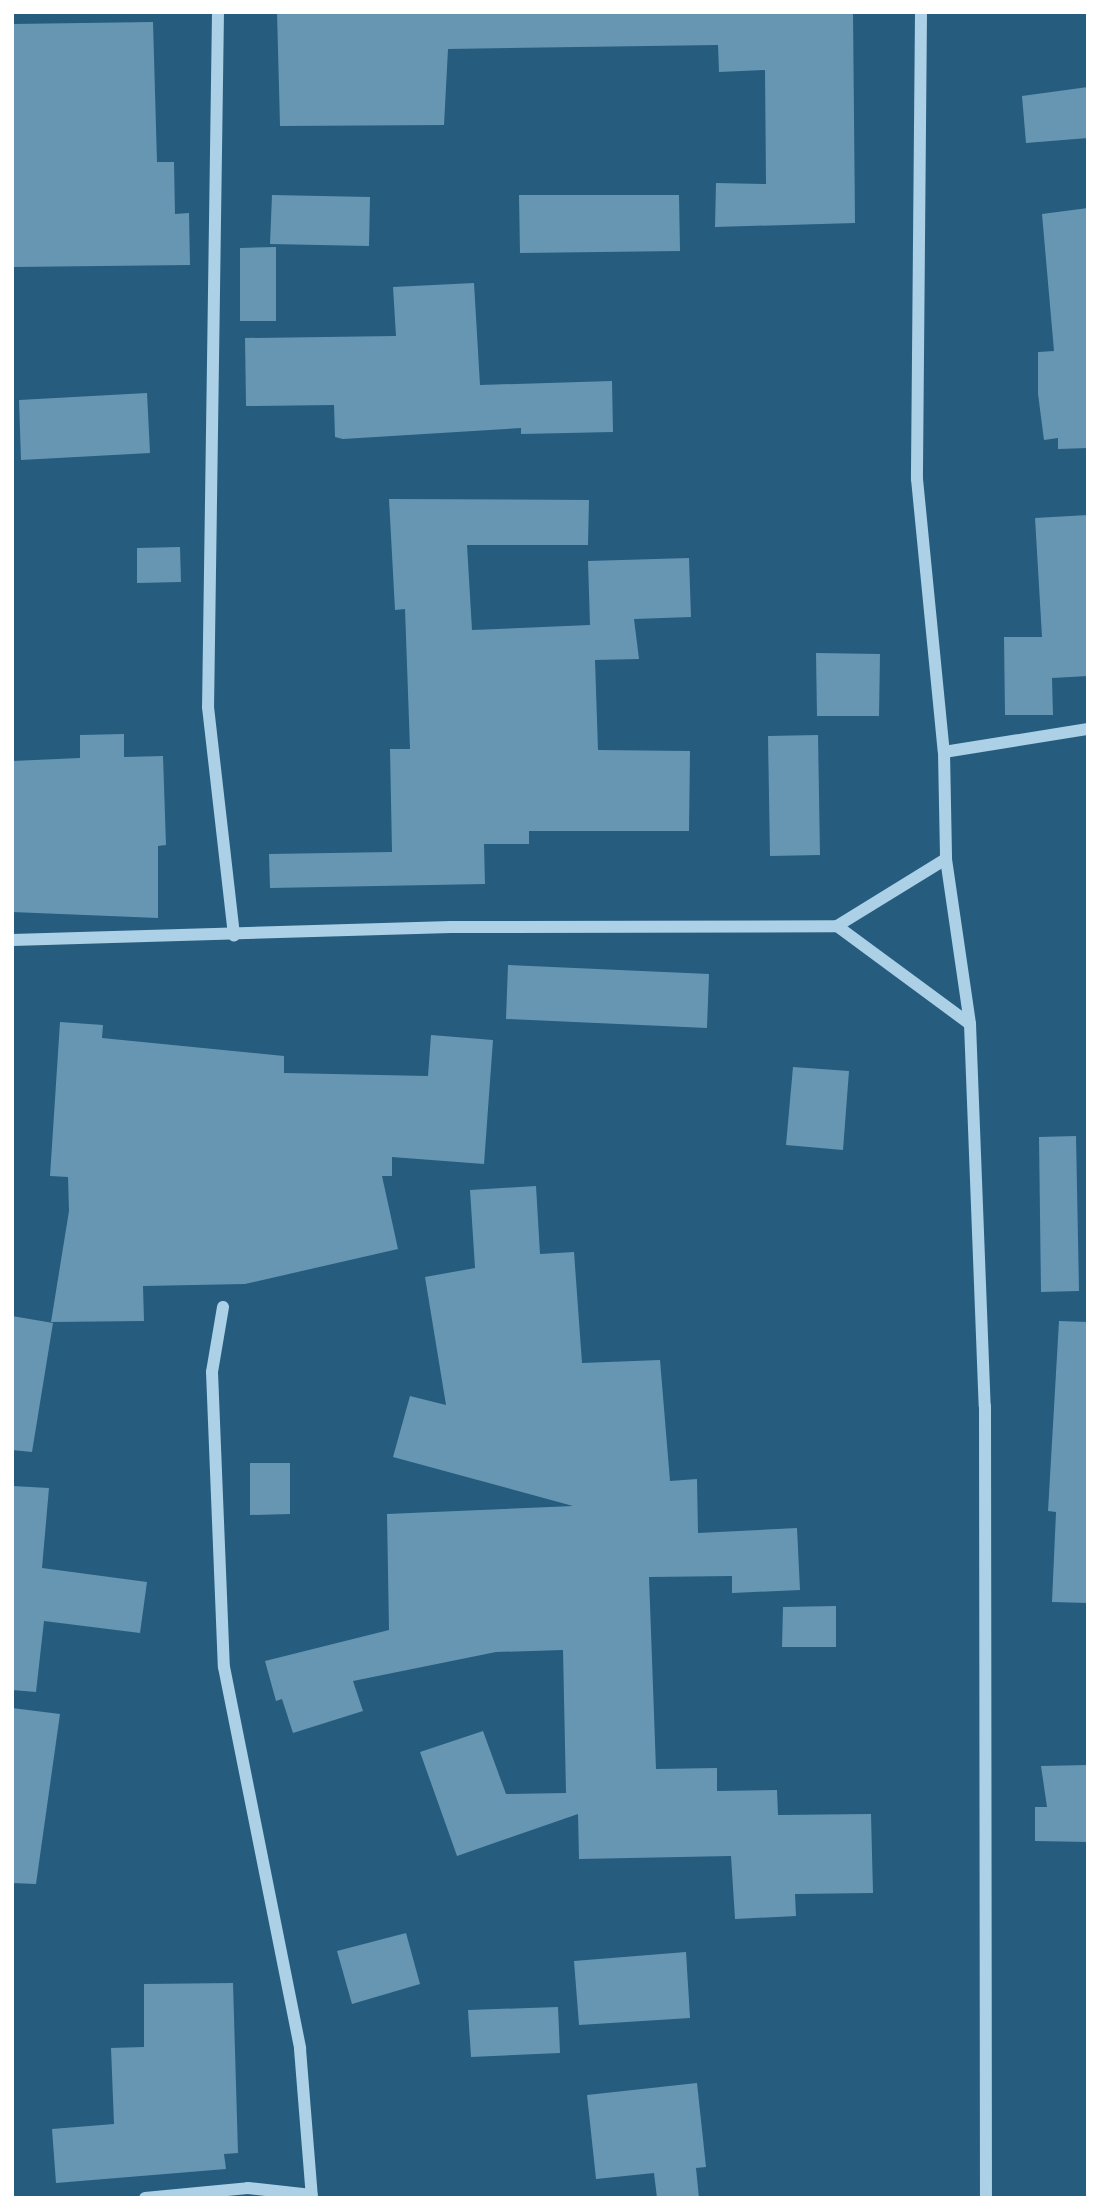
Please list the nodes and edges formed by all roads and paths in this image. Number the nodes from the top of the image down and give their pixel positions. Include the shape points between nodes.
1 (218, 12) edge
2 (920, 12) edge
3 (1088, 729) edge
4 (944, 752) junction
5 (946, 859) junction
6 (836, 926) junction
7 (234, 936) junction
8 (12, 940) edge
9 (970, 1024) junction
10 (223, 1307) dead end
11 (312, 2197) edge
12 (145, 2198) edge
13 (986, 2198) edge

1 - 7 street via 208,707
2 - 4 street via 917,479
3 - 4 street
4 - 5 street
5 - 6 street
5 - 9 street
6 - 7 street via 451,927
6 - 9 street
7 - 8 street
9 - 13 street via 985,1406
10 - 11 street via 212,1372 223,1667 300,2049
11 - 12 street via 248,2188

